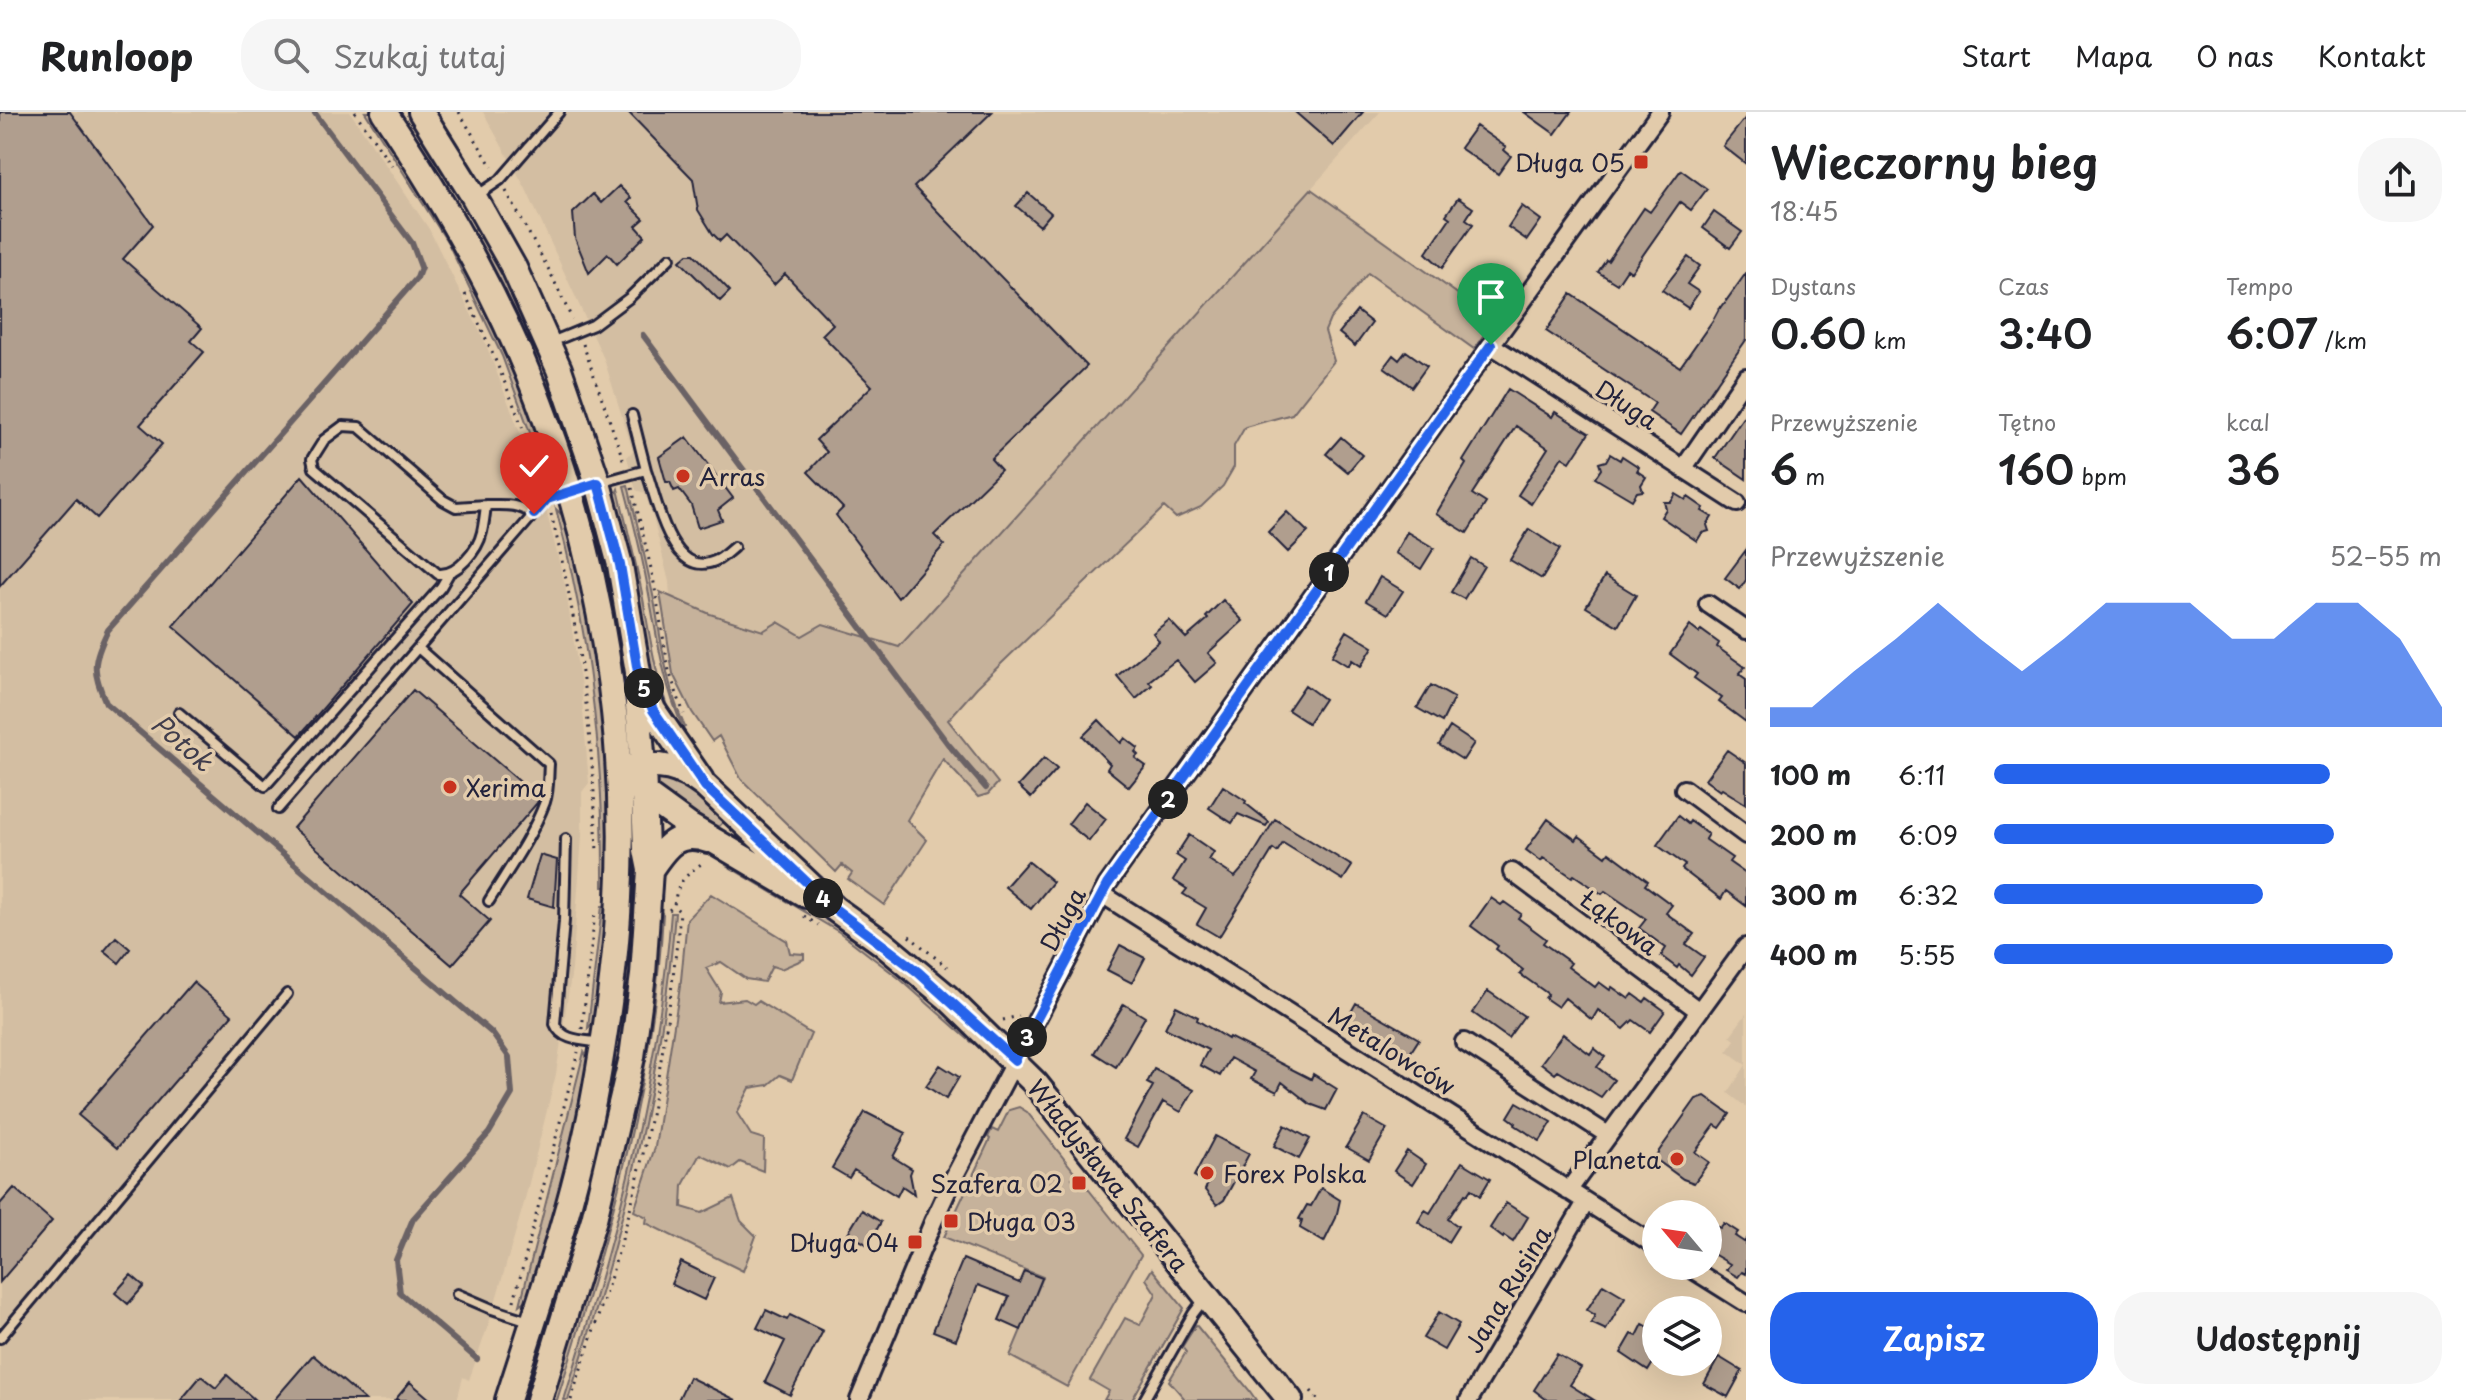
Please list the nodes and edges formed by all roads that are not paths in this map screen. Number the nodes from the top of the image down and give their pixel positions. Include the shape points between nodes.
1 (384, 112) edge
2 (421, 112) edge
3 (559, 112) edge
4 (1660, 112) edge
5 (474, 197) junction
6 (448, 213) junction
7 (670, 258) dead end
8 (548, 344) junction
9 (1491, 345) junction
10 (1746, 377) edge
11 (632, 415) dead end
12 (1683, 469) junction
13 (646, 470) junction
14 (598, 483) junction
15 (569, 492) junction
16 (1737, 503) dead end
17 (486, 505) junction
18 (534, 514) junction
19 (734, 547) dead end
20 (448, 575) junction
21 (1708, 604) dead end
22 (1746, 630) edge
23 (418, 648) junction
24 (638, 672) junction
25 (179, 713) dead end
26 (631, 768) junction
27 (705, 786) junction
28 (1684, 789) dead end
29 (644, 794) junction
30 (278, 809) dead end
31 (1746, 835) edge
32 (566, 839) dead end
33 (718, 855) junction
34 (650, 870) junction
35 (1512, 872) dead end
36 (1102, 894) junction
37 (489, 901) dead end
38 (831, 920) junction
39 (1746, 947) edge
40 (287, 994) dead end
41 (1699, 1011) junction
42 (592, 1041) junction
43 (1464, 1042) dead end
44 (1015, 1060) junction
45 (1608, 1135) junction
46 (1568, 1191) junction
47 (1586, 1202) junction
48 (1642, 1237) edge
49 (1709, 1280) edge
50 (457, 1294) dead end
51 (1207, 1296) junction
52 (1746, 1303) edge
53 (522, 1319) junction
54 (0, 1338) edge
55 (507, 1395) edge
56 (539, 1400) edge
57 (859, 1400) edge
58 (1144, 1400) edge
59 (1290, 1400) edge
60 (1469, 1400) edge

1 - 6 street
2 - 5 street
3 - 5 lane via 500,180
4 - 9 street, Długa
5 - 6 street
5 - 8 street
6 - 15 street via 518,351
7 - 8 lane via 593,325
8 - 14 street
9 - 12 street, Długa
9 - 36 street, Długa
10 - 12 street
11 - 13 lane
12 - 16 street, Długa
13 - 14 lane
13 - 19 lane via 670,541 683,557 703,564
14 - 15 street
14 - 24 street via 620,565
15 - 18 lane via 547,499
15 - 26 street
17 - 18 lane via 516,504
17 - 20 lane via 479,543
17 - 20 lane via 456,507 443,500 359,427 343,426 324,440 312,459 314,468 438,574
18 - 23 lane
20 - 25 lane via 265,786
21 - 22 street
23 - 30 lane
23 - 37 lane via 549,764 544,803
24 - 26 street
24 - 27 street, Władysława Szafera via 653,710
26 - 27 street, Władysława Szafera via 671,767
26 - 29 street, Władysława Szafera
26 - 42 street via 613,975
27 - 38 street, Władysława Szafera
28 - 31 street
29 - 33 street, Władysława Szafera
29 - 34 street
32 - 42 lane via 555,1024 561,1034
33 - 34 street, Władysława Szafera via 705,839 686,836 671,843
33 - 38 street, Władysława Szafera via 796,890
34 - 56 street via 632,1057 594,1219
35 - 41 street, Łąkowa
36 - 44 street, Długa
36 - 46 street, Metalowców
38 - 44 street, Władysława Szafera via 918,972
39 - 41 street
40 - 54 lane
41 - 45 street
42 - 53 street via 596,1089 567,1210
43 - 45 street
44 - 51 street, Władysława Szafera
44 - 57 street, Długa via 933,1222
45 - 46 street
46 - 47 street, Metalowców
47 - 48 street, Metalowców
47 - 60 street, Jana Rusina
49 - 52 street
50 - 53 lane
51 - 58 lane
51 - 59 street, Władysława Szafera
53 - 55 street

